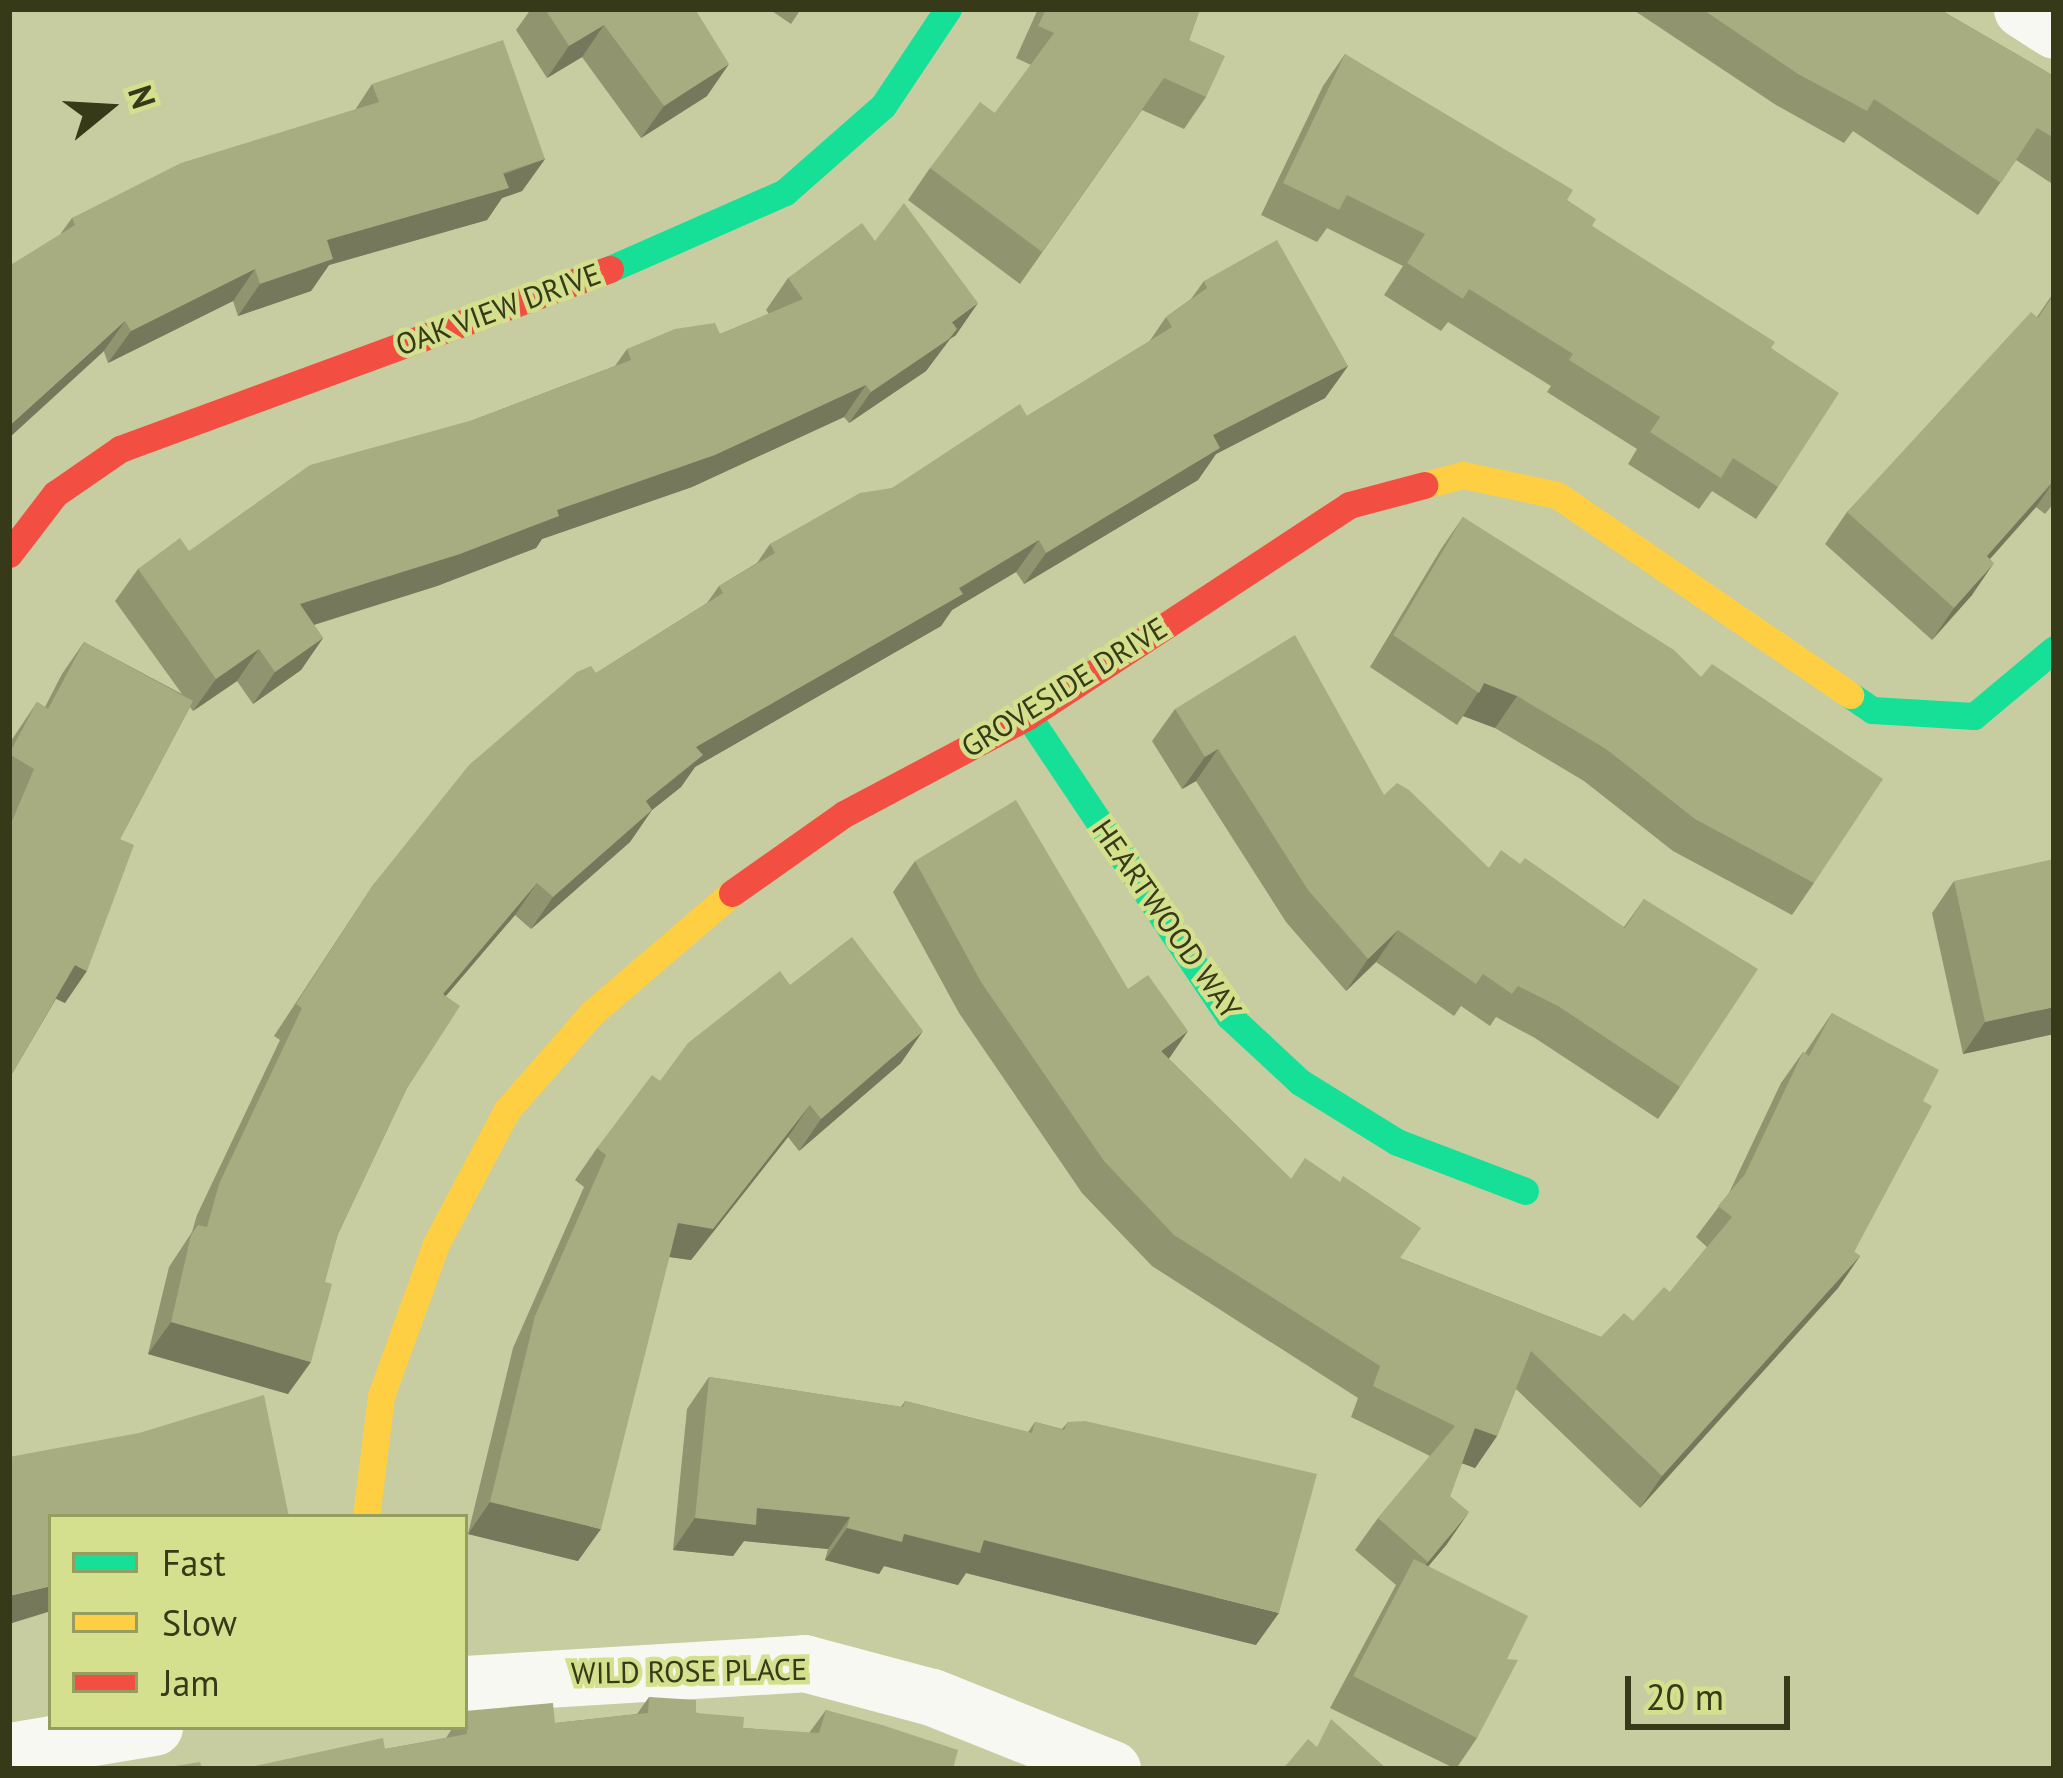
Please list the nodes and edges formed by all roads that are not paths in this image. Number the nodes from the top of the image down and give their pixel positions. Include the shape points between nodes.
1 (948, 9) edge
2 (2022, 9) edge
3 (2054, 30) edge
4 (9, 554) edge
5 (2054, 649) edge
6 (1028, 716) junction
7 (1526, 1191) dead end
8 (366, 1514) edge
9 (468, 1684) edge
10 (136, 1730) edge
11 (9, 1751) edge
12 (1112, 1769) edge

1 - 4 street, OAK VIEW DRIVE via 883,106 784,192 676,245 120,449 55,494
2 - 3 street
5 - 6 street, GROVESIDE DRIVE via 1974,716 1872,710 1557,494 1463,475 1348,505
6 - 7 street, HEARTWOOD WAY via 1229,1016 1300,1082 1397,1142
6 - 8 street, GROVESIDE DRIVE via 844,814 699,916 592,1013 507,1110 436,1244 381,1396
9 - 12 street, WILD ROSE PLACE via 804,1663 932,1697
10 - 11 street

